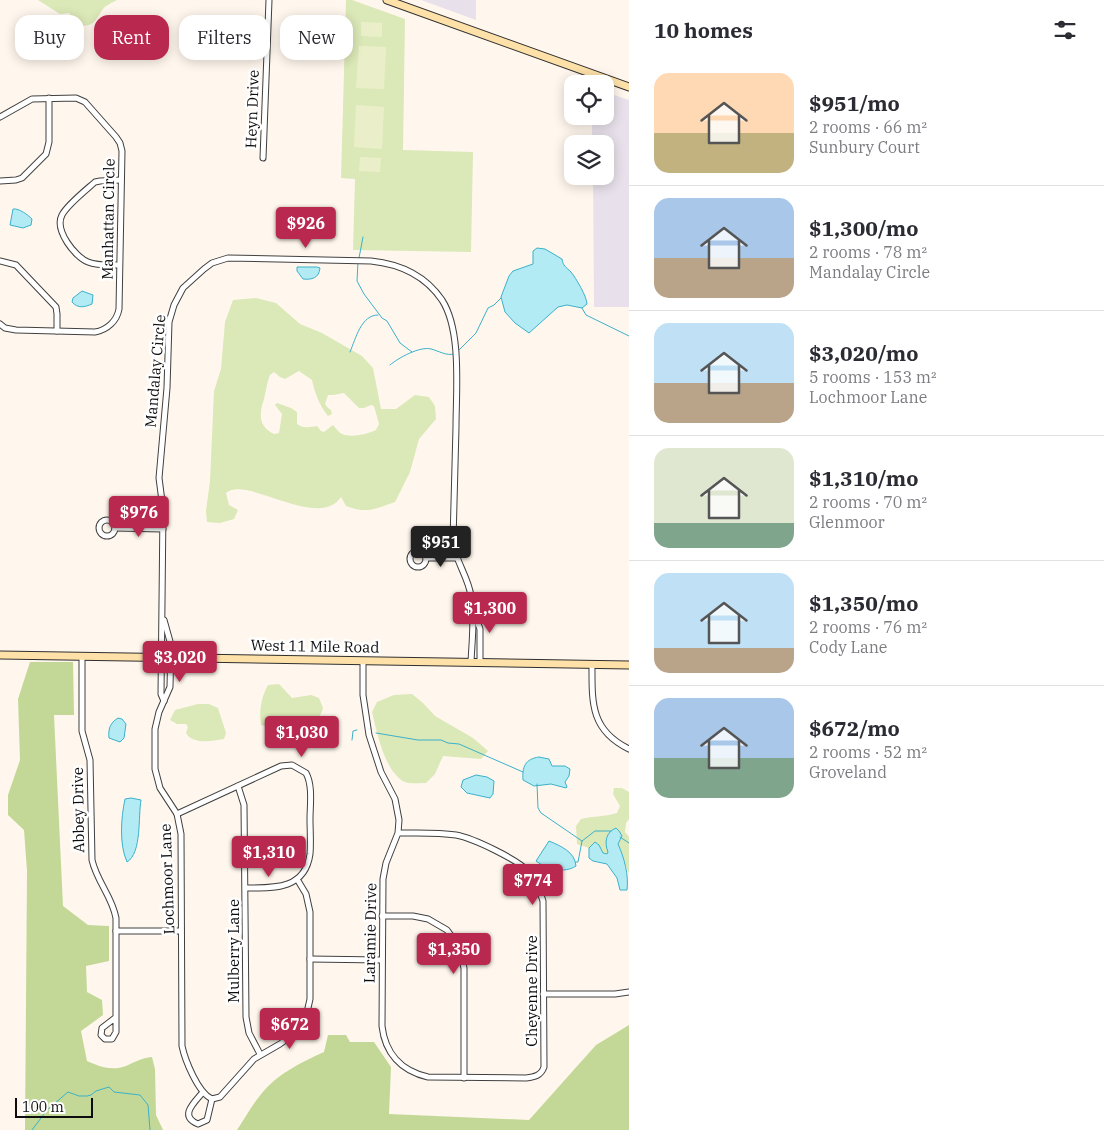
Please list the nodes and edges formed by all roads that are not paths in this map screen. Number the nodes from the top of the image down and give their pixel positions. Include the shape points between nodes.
1 (269, 0) edge
2 (387, 0) edge
3 (629, 87) edge
4 (49, 98) junction
5 (0, 117) edge
6 (263, 158) dead end
7 (121, 180) junction
8 (0, 181) edge
9 (0, 262) edge
10 (119, 265) junction
11 (0, 324) edge
12 (57, 331) junction
13 (116, 528) dead end
14 (163, 529) junction
15 (426, 558) dead end
16 (456, 558) junction
17 (473, 610) junction
18 (162, 615) junction
19 (0, 655) edge
20 (82, 656) junction
21 (162, 658) junction
22 (171, 658) junction
23 (363, 661) junction
24 (471, 662) junction
25 (480, 662) junction
26 (592, 664) junction
27 (629, 665) edge
28 (164, 701) junction
29 (629, 748) edge
30 (238, 786) junction
31 (177, 814) junction
32 (398, 832) junction
33 (297, 879) junction
34 (246, 888) junction
35 (382, 916) junction
36 (116, 931) junction
37 (181, 931) junction
38 (310, 959) junction
39 (382, 960) junction
40 (629, 992) edge
41 (543, 994) junction
42 (115, 1018) dead end
43 (260, 1054) junction
44 (540, 1074) joint
45 (464, 1078) junction
46 (203, 1092) junction
47 (212, 1099) junction

1 - 6 street, Heyn Drive
2 - 3 street
4 - 5 street, Manhattan Circle via 27,101
4 - 7 street, Manhattan Circle via 76,98 85,102 116,136 122,151
4 - 8 street via 46,154 22,178
7 - 10 street, Manhattan Circle
7 - 10 street via 95,182 63,213 60,224 61,234 85,261
9 - 12 street via 16,265 56,307
10 - 12 street, Manhattan Circle via 119,309 114,320 100,331
11 - 12 street, Manhattan Circle via 16,330
13 - 14 street
14 - 16 street, Mandalay Circle via 158,478 167,388 169,322 183,288 204,269 228,258 371,260 413,272 431,287 442,300 454,331 453,541
14 - 18 street, Mandalay Circle
15 - 16 street
16 - 17 street, Mandalay Circle via 468,585
17 - 24 street, Mandalay Circle
17 - 25 street via 480,629
18 - 21 street, Mandalay Circle
18 - 22 street, Lochmoor Lane via 170,641
19 - 20 street, West 11 Mile Road
20 - 21 street, West 11 Mile Road
20 - 36 street, Abbey Drive via 82,731 90,760 92,860 96,876 113,904
21 - 22 street, West 11 Mile Road
21 - 28 street, Mandalay Circle via 161,694
22 - 23 street, West 11 Mile Road
22 - 28 street, Lochmoor Lane via 170,690
23 - 24 street, West 11 Mile Road
23 - 32 street, Laramie Drive via 363,695 369,735 397,806
24 - 25 street, West 11 Mile Road
25 - 26 street, West 11 Mile Road
26 - 27 street, West 11 Mile Road
26 - 29 street via 596,716 609,736
28 - 31 street, Lochmoor Lane via 155,729 155,773 160,788
30 - 31 street
30 - 33 street via 286,764 306,773 310,786 310,853 307,865
30 - 34 street, Mulberry Lane via 244,805
31 - 37 street, Lochmoor Lane via 181,834
32 - 35 street, Laramie Drive via 384,871
32 - 41 street, Cheyenne Drive via 454,834 467,838 513,860 531,874 543,901
33 - 34 street via 278,888
33 - 38 street via 309,902
34 - 43 street, Mulberry Lane via 246,1025
35 - 39 street, Laramie Drive
35 - 45 street via 428,919 447,930 458,945 464,968
36 - 37 street
36 - 42 street, Abbey Drive
37 - 46 street, Lochmoor Lane via 182,1046 186,1061
38 - 39 street
38 - 43 street via 310,999 304,1022 288,1039
39 - 45 street, Laramie Drive via 382,1026 385,1043 392,1054 402,1066 417,1074
40 - 41 street
41 - 44 street, Cheyenne Drive via 544,1067
43 - 47 street via 249,1062 220,1097
44 - 45 street, Laramie Drive via 532,1078
46 - 47 street, Lochmoor Lane
46 - 47 street via 190,1108 192,1120 198,1124 207,1120

